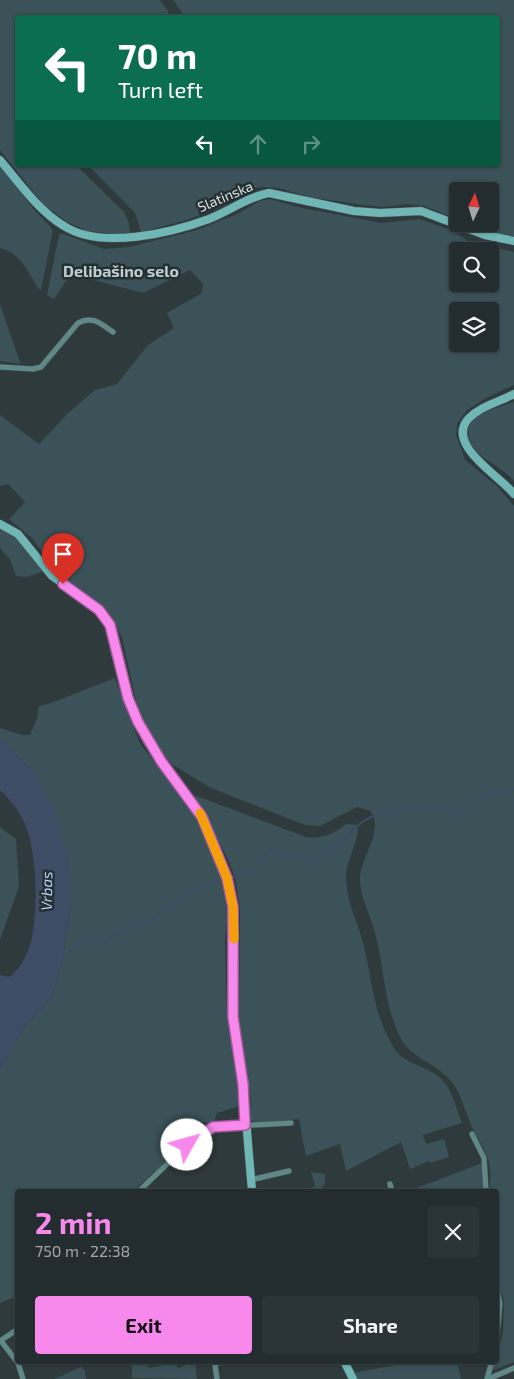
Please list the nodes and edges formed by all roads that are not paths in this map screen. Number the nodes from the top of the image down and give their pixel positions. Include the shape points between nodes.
1 (0, 160) edge
2 (514, 241) edge
3 (112, 332) dead end
4 (0, 367) edge
5 (514, 394) edge
6 (514, 494) edge
7 (0, 524) edge
8 (291, 1124) dead end
9 (245, 1125) junction
10 (472, 1134) dead end
11 (289, 1171) dead end
12 (250, 1181) junction
13 (390, 1184) dead end
14 (141, 1189) edge
15 (252, 1189) edge
16 (391, 1189) edge
17 (486, 1189) edge
18 (499, 1305) edge
19 (499, 1324) edge
20 (15, 1331) edge
21 (0, 1341) edge
22 (15, 1359) edge
23 (18, 1364) edge
24 (216, 1364) edge
25 (345, 1364) edge
26 (491, 1364) edge
27 (514, 1368) edge
28 (23, 1379) edge
29 (217, 1379) edge
30 (352, 1379) edge
31 (488, 1379) edge

1 - 2 street, Slatinska via 27,192 65,227 101,237 136,237 173,229 209,219 244,201 269,193 354,211 422,211 485,235
3 - 4 street via 98,321 85,319 41,367
5 - 6 street via 468,419 463,436 471,453
7 - 9 street via 18,534 53,577 105,616 138,722 161,761 202,817 227,880 233,907 233,1017 243,1084
8 - 9 street
9 - 12 street
9 - 14 street via 206,1130
10 - 17 street via 484,1158
11 - 12 street
12 - 15 street
13 - 16 street
18 - 19 street
20 - 21 street
21 - 22 street
23 - 28 street
24 - 29 street
25 - 30 street
26 - 31 street
27 - 31 street

